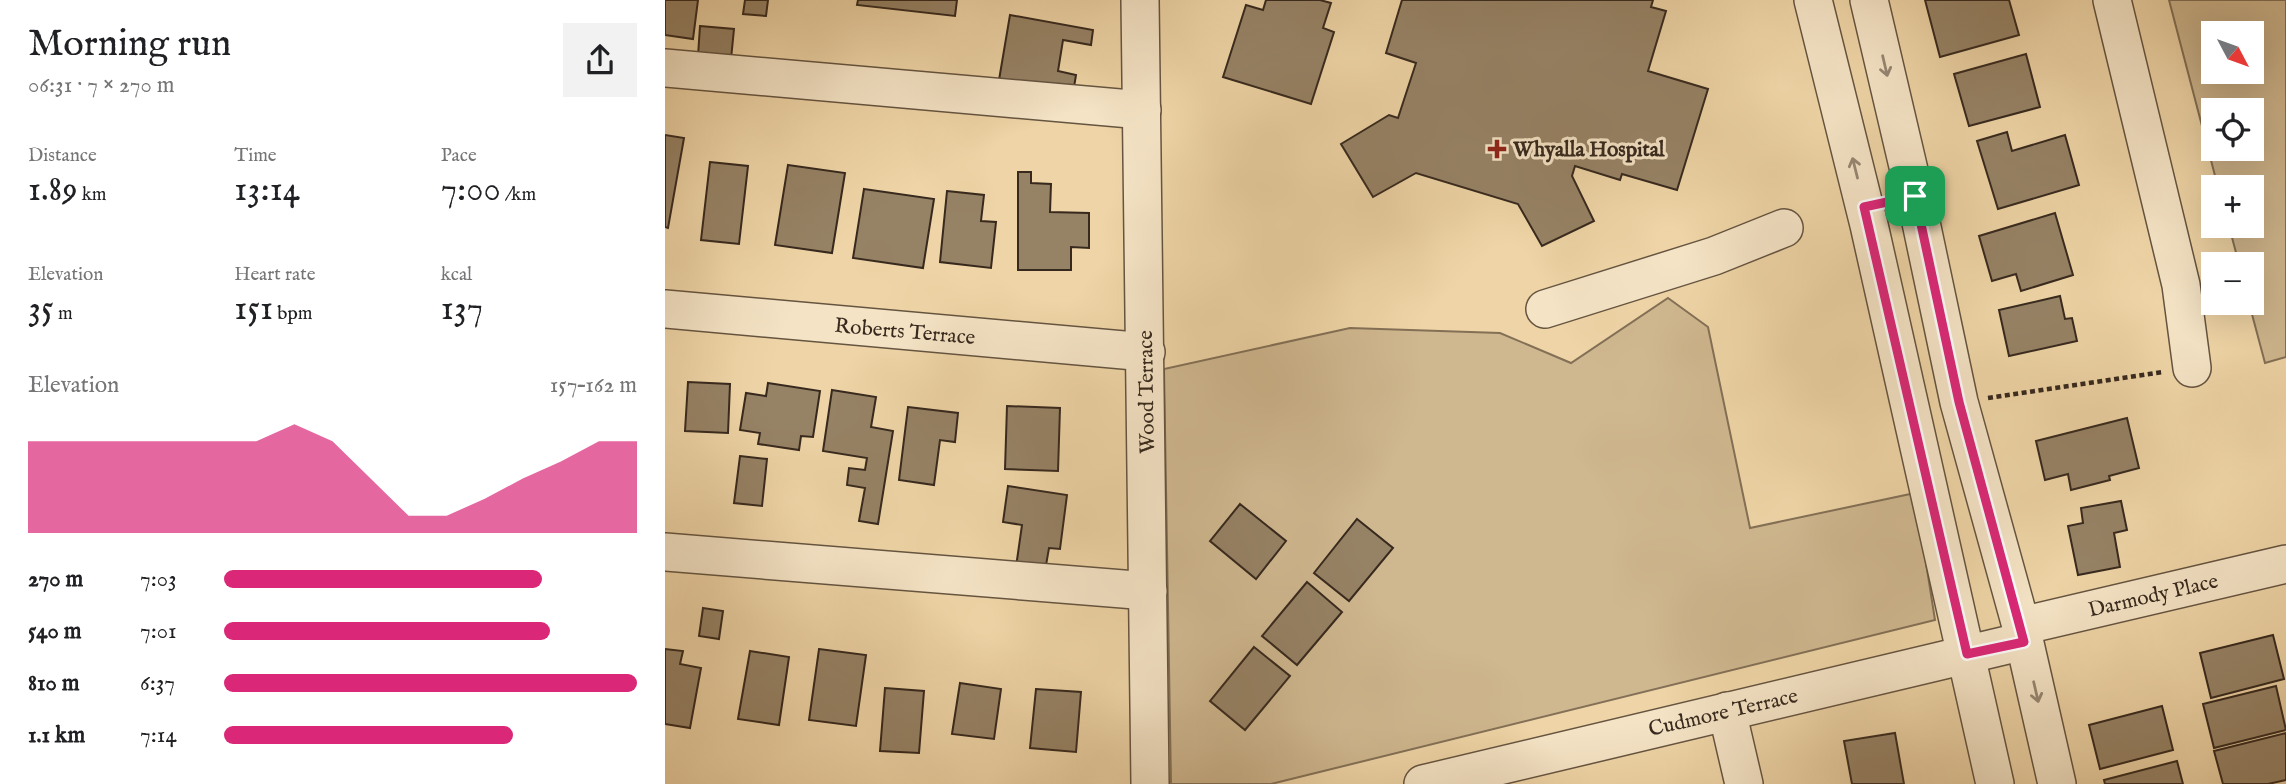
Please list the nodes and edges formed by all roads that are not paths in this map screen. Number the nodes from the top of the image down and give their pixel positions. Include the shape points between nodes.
1 (1140, 0) edge
2 (1813, 0) edge
3 (1869, 0) edge
4 (2112, 0) edge
5 (665, 68) edge
6 (1142, 110) junction
7 (1915, 196) junction
8 (1864, 207) junction
9 (1784, 229) dead end
10 (665, 309) edge
11 (1545, 309) dead end
12 (1146, 352) junction
13 (2192, 368) road end
14 (665, 552) edge
15 (2286, 564) edge
16 (1148, 591) junction
17 (2022, 634) junction
18 (1967, 654) junction
19 (1727, 711) junction
20 (1150, 784) edge
21 (1423, 784) edge
22 (1744, 784) edge
23 (1995, 784) edge
24 (2057, 784) edge

1 - 6 street, Wood Terrace
8 -> 2 street
3 -> 7 street
4 - 13 street via 2181,285
5 - 6 street
6 - 12 street, Wood Terrace
7 - 8 street
7 - 17 street via 1959,402
8 - 18 street
9 - 11 street
10 - 12 street, Roberts Terrace
12 - 16 street, Wood Terrace
14 - 16 street
15 - 17 street, Darmody Place
16 - 20 street, Wood Terrace
17 - 18 street, Cudmore Terrace
17 -> 24 street
18 - 19 street, Cudmore Terrace
18 - 23 street
19 - 21 street, Cudmore Terrace
19 - 22 street

